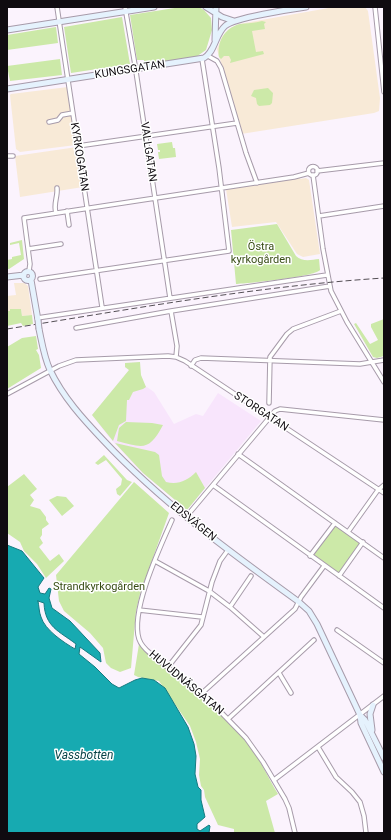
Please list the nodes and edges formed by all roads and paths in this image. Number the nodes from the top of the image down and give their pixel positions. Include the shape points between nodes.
1 (56, 7) edge
2 (154, 7) edge
3 (206, 7) edge
4 (216, 7) edge
5 (306, 7) edge
6 (375, 7) edge
7 (125, 9) edge
8 (216, 14) junction
9 (234, 21) junction
10 (59, 22) junction
11 (7, 30) edge
12 (215, 40) junction
13 (208, 56) junction
14 (202, 59) junction
15 (136, 69) junction
16 (68, 80) junction
17 (384, 88) edge
18 (7, 89) edge
19 (384, 92) edge
20 (73, 113) junction
21 (49, 122) dead end
22 (237, 123) junction
23 (212, 126) junction
24 (145, 136) junction
25 (78, 146) junction
26 (7, 156) edge
27 (13, 156) dead end
28 (384, 163) edge
29 (317, 171) junction
30 (308, 173) junction
31 (313, 176) junction
32 (257, 182) junction
33 (57, 188) dead end
34 (221, 188) junction
35 (155, 198) junction
36 (384, 206) edge
37 (87, 208) junction
38 (67, 211) junction
39 (56, 212) junction
40 (319, 216) junction
41 (69, 225) dead end
42 (61, 244) dead end
43 (28, 249) junction
44 (164, 260) junction
45 (96, 270) junction
46 (29, 272) junction
47 (24, 275) junction
48 (328, 275) junction
49 (7, 277) edge
50 (40, 279) dead end
51 (31, 280) junction
52 (330, 286) junction
53 (170, 298) junction
54 (102, 307) junction
55 (171, 311) junction
56 (341, 311) junction
57 (38, 319) junction
58 (76, 328) dead end
59 (176, 357) junction
60 (269, 360) junction
61 (384, 360) edge
62 (371, 363) junction
63 (191, 366) junction
64 (50, 371) junction
65 (384, 382) edge
66 (7, 394) edge
67 (269, 402) dead end
68 (269, 417) junction
69 (384, 420) edge
70 (238, 454) junction
71 (384, 484) edge
72 (213, 485) junction
73 (378, 490) junction
74 (384, 493) edge
75 (186, 517) junction
76 (172, 520) dead end
77 (335, 523) junction
78 (348, 532) junction
79 (363, 542) junction
80 (228, 550) junction
81 (310, 556) junction
82 (384, 558) edge
83 (155, 561) junction
84 (324, 566) junction
85 (251, 576) dead end
86 (339, 576) junction
87 (209, 591) junction
88 (299, 602) junction
89 (230, 607) junction
90 (384, 608) edge
91 (139, 610) junction
92 (202, 617) junction
93 (337, 630) dead end
94 (264, 638) junction
95 (314, 640) dead end
96 (384, 663) edge
97 (168, 668) junction
98 (279, 673) junction
99 (291, 693) dead end
100 (201, 694) junction
101 (384, 696) edge
102 (373, 705) junction
103 (360, 715) junction
104 (228, 719) junction
105 (375, 739) junction
106 (318, 747) junction
107 (384, 758) edge
108 (384, 772) edge
109 (274, 780) junction
110 (295, 833) edge
111 (366, 833) edge

1 - 10 street, KYRKOGATAN
2 - 7 main road
3 - 8 main road
4 - 8 main road
5 - 9 main road
6 - 17 street
7 - 10 main road
7 - 15 street, VALLGATAN
8 - 9 main road
8 - 12 main road
9 - 12 main road via 224,27
10 - 11 main road
10 - 16 street, KYRKOGATAN
12 - 13 main road
13 - 14 main road, KUNGSGATAN
13 - 22 street via 217,61
14 - 15 main road, KUNGSGATAN
14 - 23 street
15 - 16 main road, KUNGSGATAN
15 - 24 street, VALLGATAN
16 - 18 main road, KUNGSGATAN
16 - 20 street, KYRKOGATAN
17 - 19 street
20 - 21 street
20 - 25 street, KYRKOGATAN
22 - 23 street
22 - 32 street
23 - 24 street
23 - 34 street
24 - 25 street
24 - 35 street, VALLGATAN
25 - 37 street, KYRKOGATAN
26 - 27 street
28 - 29 street
29 - 30 street via 312,166
29 - 31 street
30 - 31 street
30 - 32 street
31 - 40 street
32 - 34 street
33 - 39 street
34 - 35 street
34 - 44 street via 230,251
35 - 37 street
35 - 44 street, VALLGATAN
36 - 40 street
37 - 38 street
37 - 45 street, KYRKOGATAN
38 - 39 street
38 - 41 street
39 - 43 street via 24,218
40 - 48 street
42 - 43 street
43 - 46 street
44 - 45 street
44 - 53 street, VALLGATAN
45 - 50 street
45 - 54 street, KYRKOGATAN
46 - 47 main road
46 - 51 main road via 33,275
47 - 49 main road
47 - 51 main road via 26,280
48 - 52 street
48 - 53 street
51 - 57 main road, EDSVÄGEN
52 - 55 street
52 - 56 street
53 - 54 street
54 - 57 street
55 - 58 street
55 - 59 street via 177,346
56 - 60 street via 289,331
56 - 62 street
57 - 64 main road, EDSVÄGEN, bridge
59 - 63 street, STORGATAN
59 - 64 street via 76,360
60 - 62 street
60 - 63 street via 201,358 195,360
60 - 67 street
61 - 62 street
62 - 65 street
63 - 68 street, STORGATAN
64 - 66 street
64 - 75 main road, EDSVÄGEN via 87,423 137,474
68 - 69 street via 280,409
68 - 70 street
68 - 73 street, STORGATAN
70 - 72 street
70 - 77 street
71 - 73 street
72 - 75 street
72 - 81 street
73 - 74 street, STORGATAN
73 - 78 street
75 - 80 main road, EDSVÄGEN
76 - 83 street, HUVUDNÄSGATAN
77 - 78 street
77 - 81 street
78 - 79 street
79 - 82 street
79 - 86 street
80 - 87 street via 220,561
80 - 88 main road, EDSVÄGEN
81 - 84 street
83 - 87 street
83 - 91 street, HUVUDNÄSGATAN
84 - 86 street
84 - 88 street
85 - 89 street
86 - 90 street
87 - 89 street
87 - 92 street
88 - 94 street
88 - 103 main road, EDSVÄGEN via 315,620
89 - 94 street
91 - 92 street
91 - 97 street, HUVUDNÄSGATAN via 139,639 151,654
92 - 97 street via 198,629
93 - 96 street
94 - 100 street
95 - 98 street
97 - 100 street, HUVUDNÄSGATAN
98 - 99 street
98 - 104 street
100 - 104 street, HUVUDNÄSGATAN
101 - 102 street
102 - 103 street
102 - 105 main road via 370,718
103 - 105 main road, EDSVÄGEN
103 - 106 street
103 - 108 main road, EDSVÄGEN
104 - 109 street, HUVUDNÄSGATAN via 253,747
105 - 107 main road, EDSVÄGEN
106 - 109 street
106 - 111 street via 336,777 360,802
109 - 110 street, HUVUDNÄSGATAN via 288,804

